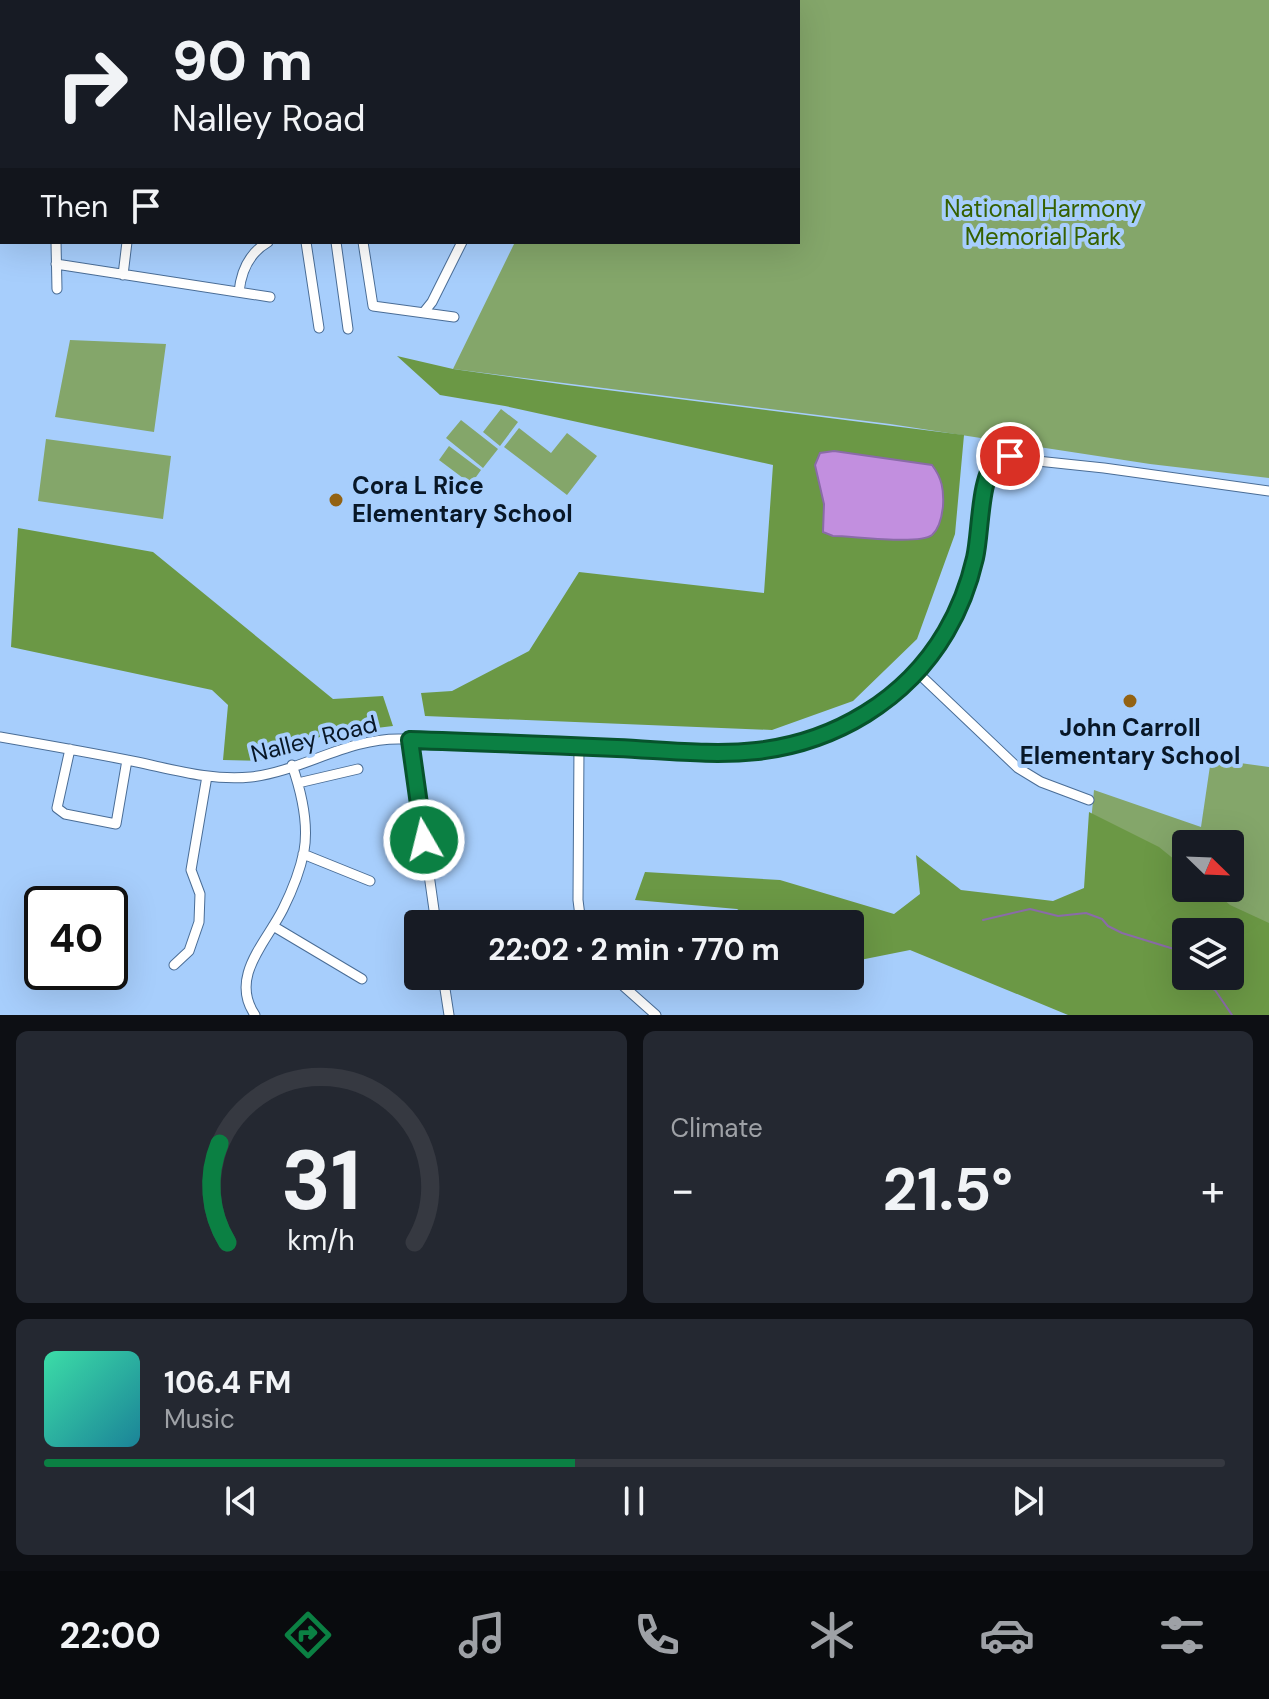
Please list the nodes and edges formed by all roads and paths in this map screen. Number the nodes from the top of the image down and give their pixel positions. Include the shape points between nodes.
1 (56, 244) edge
2 (127, 244) edge
3 (265, 244) edge
4 (306, 244) edge
5 (336, 244) edge
6 (363, 244) edge
7 (461, 244) edge
8 (56, 264) junction
9 (123, 275) junction
10 (57, 289) dead end
11 (239, 292) junction
12 (270, 297) dead end
13 (424, 312) junction
14 (454, 317) dead end
15 (319, 328) dead end
16 (348, 329) dead end
17 (1269, 491) edge
18 (917, 672) junction
19 (0, 737) edge
20 (410, 740) junction
21 (579, 747) junction
22 (70, 749) junction
23 (127, 760) junction
24 (292, 765) junction
25 (358, 769) dead end
26 (207, 776) junction
27 (298, 783) junction
28 (1089, 800) dead end
29 (303, 854) junction
30 (370, 881) dead end
31 (434, 910) edge
32 (579, 910) edge
33 (273, 926) junction
34 (174, 965) dead end
35 (362, 979) dead end
36 (445, 990) edge
37 (628, 990) edge
38 (255, 1015) edge
39 (449, 1015) edge
40 (656, 1015) edge

1 - 8 street
2 - 9 street
3 - 11 street via 247,263
4 - 15 street
5 - 16 street
6 - 13 street via 372,305
7 - 13 street
8 - 9 street
8 - 10 street
9 - 11 street
11 - 12 street
13 - 14 street
17 - 18 street, Nalley Road via 1010,456 997,459 990,468 968,583 947,630
18 - 21 street, Nalley Road via 860,719 790,745 756,751
18 - 28 street via 1018,768
19 - 22 street, Nalley Road
20 - 21 street, Nalley Road
20 - 24 street, Nalley Road via 347,746
20 - 31 street
21 - 32 street
22 - 23 street, Nalley Road
22 - 23 street via 57,808 116,824
23 - 26 street, Nalley Road
24 - 26 street, Nalley Road via 258,776
24 - 27 street
25 - 27 street
26 - 34 street via 191,870 200,894 199,922 189,951
27 - 29 street
29 - 30 street
29 - 33 street
33 - 35 street
33 - 38 street via 247,974 245,991
36 - 39 street
37 - 40 street

